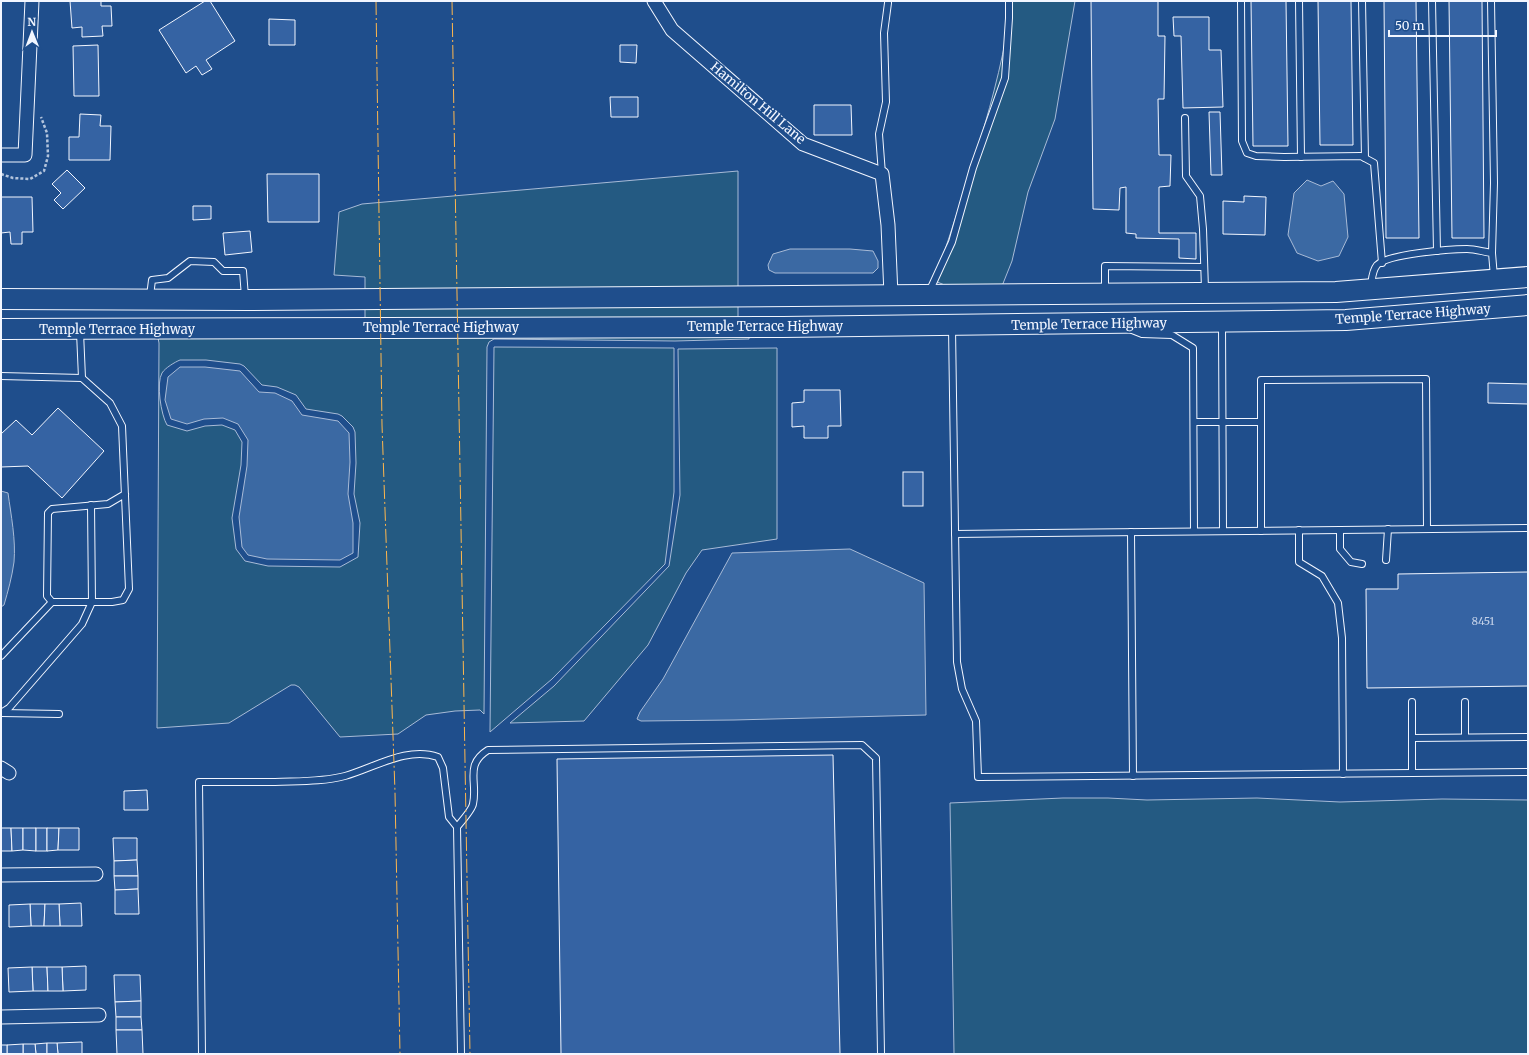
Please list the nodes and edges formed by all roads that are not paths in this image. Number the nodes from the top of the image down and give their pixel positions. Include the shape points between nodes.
1 (32, 1) edge
2 (654, 1) edge
3 (1009, 1) edge
4 (1241, 1) edge
5 (1299, 1) edge
6 (1362, 1) edge
7 (1432, 1) edge
8 (1491, 1) edge
9 (888, 3) dead end
10 (1185, 118) dead end
11 (1, 155) edge
12 (1301, 156) junction
13 (1365, 158) junction
14 (882, 174) junction
15 (1437, 251) junction
16 (1492, 253) junction
17 (1382, 263) junction
18 (1204, 267) junction
19 (1528, 277) edge
20 (1494, 279) junction
21 (1370, 289) junction
22 (1206, 293) junction
23 (1105, 294) junction
24 (891, 295) junction
25 (928, 295) junction
26 (745, 296) junction
27 (1, 299) edge
28 (150, 300) junction
29 (246, 300) junction
30 (1528, 305) edge
31 (1222, 322) junction
32 (1118, 323) junction
33 (952, 325) junction
34 (745, 326) junction
35 (247, 328) junction
36 (1, 329) edge
37 (80, 329) junction
38 (1, 376) edge
39 (82, 378) junction
40 (1194, 422) junction
41 (1261, 422) junction
42 (1222, 423) junction
43 (125, 494) junction
44 (91, 505) junction
45 (1528, 528) edge
46 (1388, 529) junction
47 (1427, 529) junction
48 (1299, 530) junction
49 (1340, 530) junction
50 (1194, 531) junction
51 (1223, 531) junction
52 (1261, 531) junction
53 (1131, 532) junction
54 (955, 534) junction
55 (1386, 560) dead end
56 (1362, 564) dead end
57 (52, 602) junction
58 (92, 602) junction
59 (1, 656) edge
60 (1412, 702) dead end
61 (1465, 702) dead end
62 (2, 713) edge
63 (59, 714) dead end
64 (1465, 737) junction
65 (1528, 737) edge
66 (1413, 738) junction
67 (1528, 772) edge
68 (1412, 773) junction
69 (1343, 774) junction
70 (1133, 776) junction
71 (457, 828) junction
72 (96, 874) dead end
73 (1, 875) edge
74 (99, 1015) dead end
75 (1, 1017) edge
76 (202, 1054) edge
77 (461, 1054) edge
78 (881, 1054) edge

1 - 11 street via 25,155
2 - 14 street, Hamilton Hill Lane via 672,30 803,144
3 - 25 lane via 1005,78 973,168 952,242
4 - 12 lane via 1242,141 1247,153 1256,156
5 - 12 lane
6 - 13 lane
7 - 15 lane
8 - 16 lane via 1494,183
9 - 14 lane via 884,33 886,102 879,134
10 - 18 lane via 1186,176 1200,196
12 - 13 lane
13 - 17 lane via 1374,163
14 - 24 street via 888,225
15 - 16 lane via 1468,249
15 - 17 lane
16 - 20 lane
17 - 21 lane via 1372,274
18 - 22 lane
18 - 23 lane via 1105,266
19 - 20 main road
20 - 21 main road
21 - 22 main road via 1336,292
22 - 23 main road
23 - 25 main road
24 - 25 main road
24 - 26 main road
26 - 29 main road
26 - 34 main road
27 - 28 main road
28 - 29 main road
28 - 29 lane via 152,280 168,278 190,261 214,262 223,271 243,271
29 - 35 main road
30 - 31 main road, Temple Terrace Highway via 1346,320
31 - 32 main road, Temple Terrace Highway
31 - 42 lane
32 - 33 main road, Temple Terrace Highway
32 - 40 lane via 1142,334 1172,334 1193,348
33 - 34 main road, Temple Terrace Highway
33 - 54 lane
34 - 35 main road, Temple Terrace Highway
35 - 37 main road, Temple Terrace Highway
36 - 37 main road, Temple Terrace Highway
37 - 39 lane
38 - 39 lane
39 - 43 lane via 110,403 122,426
40 - 42 lane
40 - 50 lane
41 - 42 lane
41 - 47 lane via 1261,380 1426,379
41 - 52 lane
42 - 51 lane
43 - 44 lane via 108,504
43 - 58 lane via 129,589 123,600
44 - 57 lane via 52,509 48,513 48,596
44 - 58 lane
45 - 47 lane
46 - 47 lane
46 - 49 lane
46 - 55 lane
48 - 49 lane
48 - 52 lane
48 - 69 lane via 1299,562 1322,576 1338,603 1342,638
49 - 56 lane via 1340,550 1351,562
50 - 51 lane
50 - 53 lane
51 - 52 lane
53 - 54 lane
53 - 70 lane
54 - 70 lane via 957,662 962,689 976,721 978,777
57 - 58 lane
57 - 59 lane
58 - 62 lane via 82,624
60 - 66 lane
61 - 64 lane
62 - 63 lane
64 - 65 lane
64 - 66 lane
66 - 68 lane
67 - 68 lane
68 - 69 lane
69 - 70 lane
71 - 76 lane via 449,817 444,768 438,757 429,754 412,754 345,776 312,781 199,782
71 - 77 lane
71 - 78 lane via 474,806 474,765 479,755 488,750 862,745 876,758
72 - 73 street
74 - 75 street

